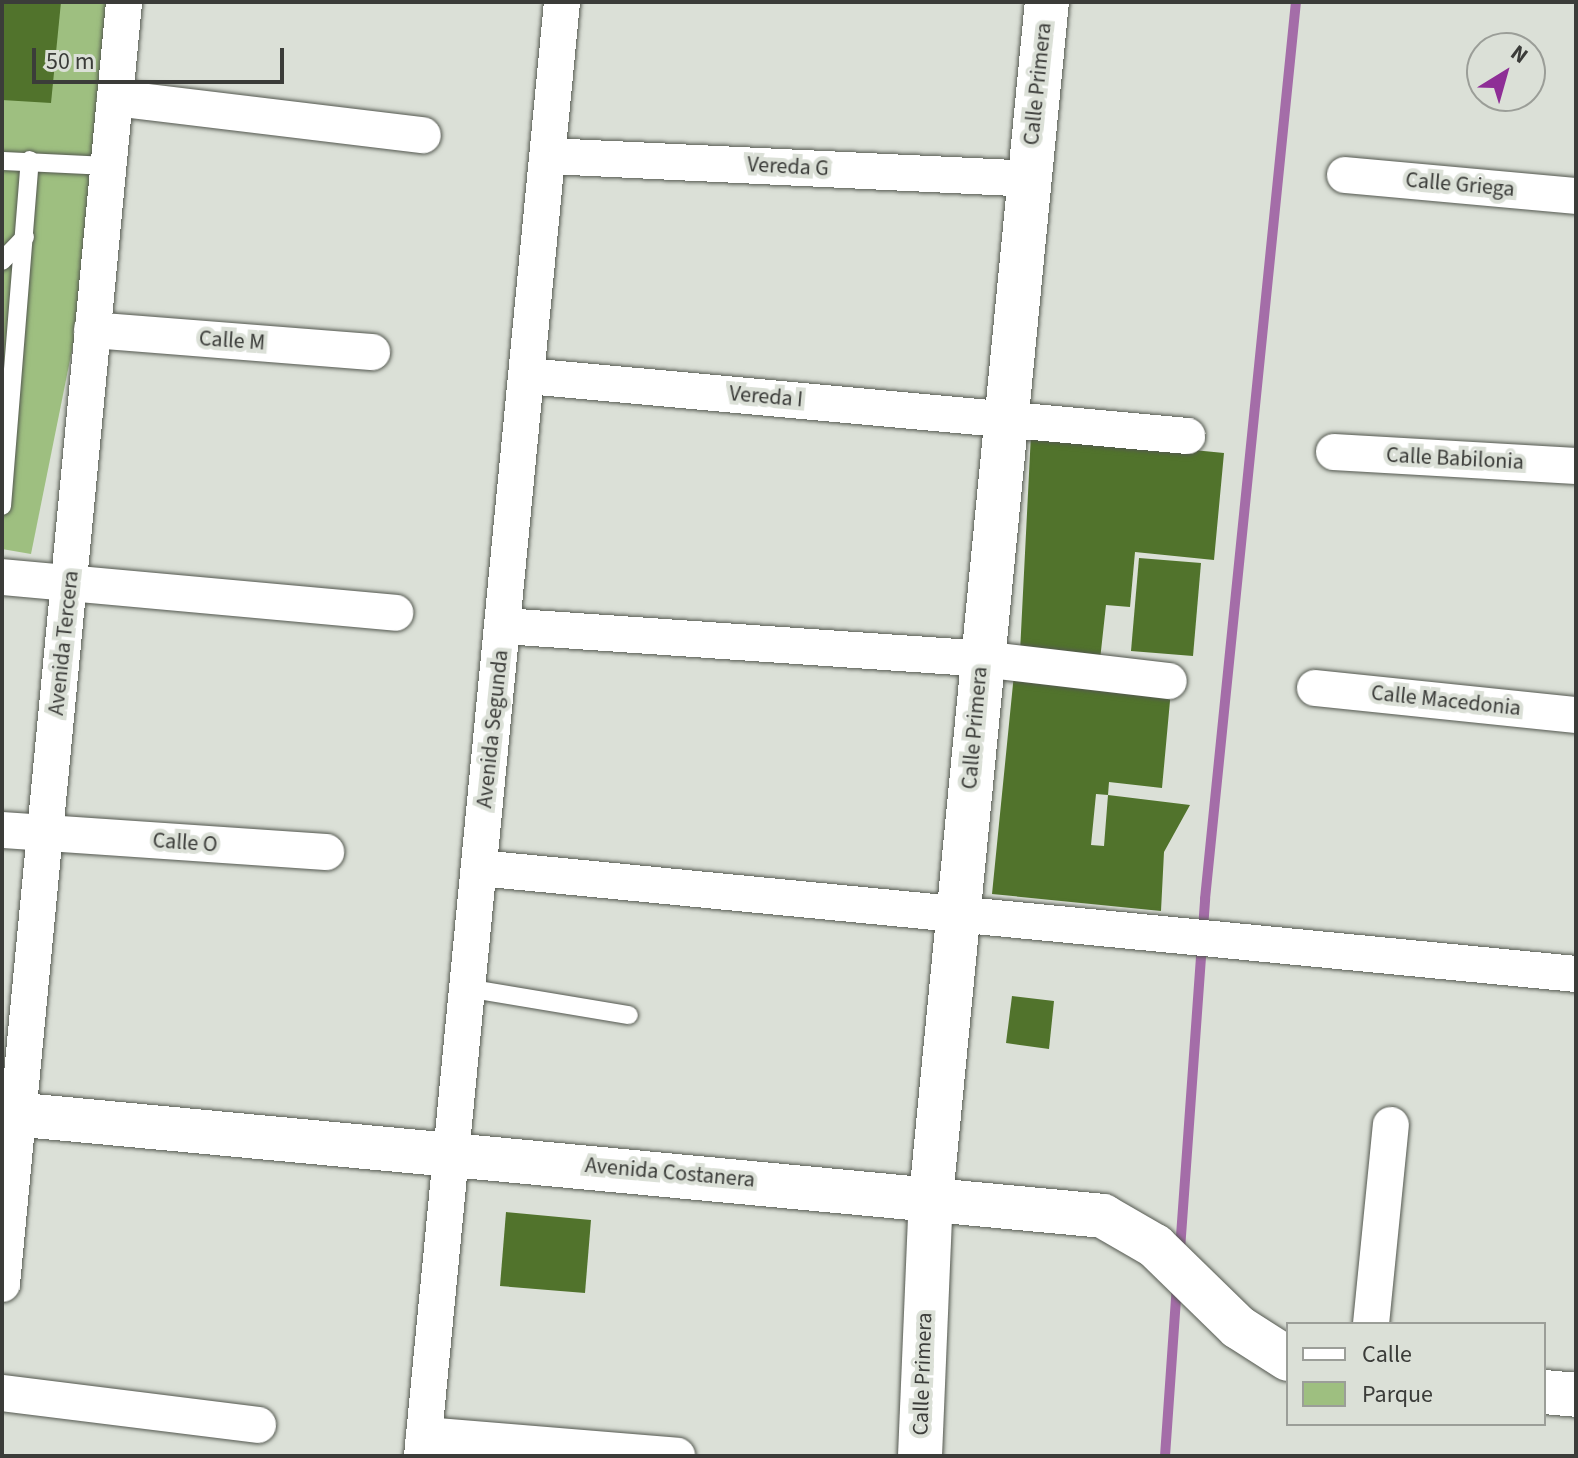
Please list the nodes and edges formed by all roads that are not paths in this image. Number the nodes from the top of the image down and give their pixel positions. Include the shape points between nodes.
1 (124, 2) edge
2 (562, 2) edge
3 (1047, 2) edge
4 (115, 98) junction
5 (423, 135) dead end
6 (548, 156) junction
7 (30, 160) junction
8 (2, 161) edge
9 (109, 166) junction
10 (1345, 175) dead end
11 (1029, 179) junction
12 (1576, 196) edge
13 (25, 237) junction
14 (2, 261) edge
15 (92, 330) junction
16 (17, 338) junction
17 (372, 352) dead end
18 (2, 355) edge
19 (527, 376) junction
20 (1005, 418) junction
21 (1187, 436) dead end
22 (1334, 452) dead end
23 (1576, 466) edge
24 (2, 506) edge
25 (2, 577) edge
26 (70, 584) junction
27 (395, 613) dead end
28 (503, 626) junction
29 (981, 659) junction
30 (1169, 681) dead end
31 (1315, 688) dead end
32 (1576, 715) edge
33 (2, 830) edge
34 (44, 833) junction
35 (326, 852) dead end
36 (479, 868) junction
37 (960, 916) junction
38 (1576, 974) edge
39 (467, 988) junction
40 (629, 1015) dead end
41 (10, 1114) edge
42 (1391, 1125) dead end
43 (452, 1154) junction
44 (931, 1197) junction
45 (2, 1284) edge
46 (1371, 1322) edge
47 (1286, 1358) edge
48 (1546, 1392) edge
49 (2, 1393) edge
50 (1576, 1395) edge
51 (258, 1425) dead end
52 (423, 1445) edge
53 (677, 1456) edge
54 (920, 1456) edge

1 - 4 street, Avenida Tercera
2 - 6 street, Avenida Segunda
3 - 11 street, Calle Primera
4 - 5 street
4 - 9 street, Avenida Tercera
6 - 11 street, Vereda G
6 - 19 street, Avenida Segunda
7 - 8 lane
7 - 9 lane
7 - 13 lane
9 - 15 street, Avenida Tercera
10 - 12 street, Calle Griega
11 - 20 street, Calle Primera
13 - 14 lane
13 - 16 lane
15 - 17 street, Calle M
15 - 26 street, Avenida Tercera
16 - 18 lane
16 - 24 lane
19 - 20 street, Vereda I
19 - 28 street, Avenida Segunda
20 - 21 street, Vereda I
20 - 29 street, Calle Primera
22 - 23 street, Calle Babilonia
25 - 26 street
26 - 27 street
26 - 34 street, Avenida Tercera
28 - 29 street
28 - 36 street, Avenida Segunda
29 - 30 street
29 - 37 street, Calle Primera
31 - 32 street, Calle Macedonia
33 - 34 street, Calle O
34 - 35 street, Calle O
34 - 41 street, Avenida Tercera
36 - 37 street
36 - 39 street, Avenida Segunda
37 - 38 street
37 - 44 street, Calle Primera
39 - 40 lane
39 - 43 street, Avenida Segunda
41 - 43 street, Avenida Costanera
41 - 45 street, Avenida Tercera
42 - 46 street
43 - 44 street, Avenida Costanera
43 - 52 street, Avenida Segunda
44 - 47 street, Avenida Costanera via 1103,1216 1155,1246 1238,1327
44 - 54 street, Calle Primera
48 - 50 street
49 - 51 street
52 - 53 street

